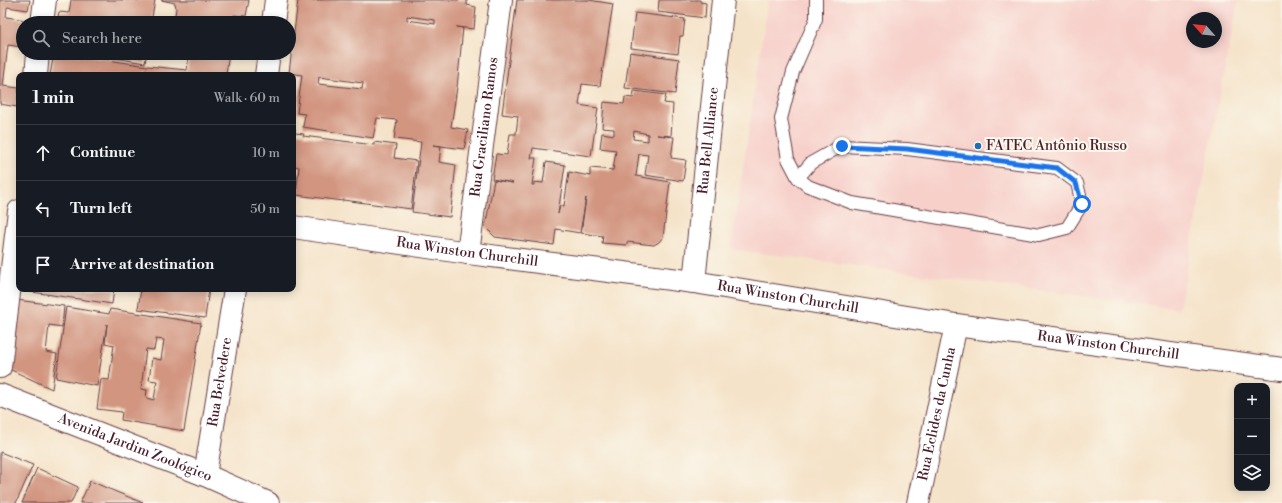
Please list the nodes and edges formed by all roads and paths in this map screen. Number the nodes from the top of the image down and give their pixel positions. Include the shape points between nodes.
1 (45, 0) edge
2 (276, 0) edge
3 (501, 0) edge
4 (723, 0) edge
5 (816, 0) edge
6 (43, 16) edge
7 (274, 16) edge
8 (37, 60) edge
9 (268, 60) edge
10 (36, 72) edge
11 (266, 72) edge
12 (798, 178) junction
13 (296, 227) edge
14 (16, 236) edge
15 (468, 253) junction
16 (694, 282) junction
17 (235, 292) edge
18 (956, 325) junction
19 (0, 367) edge
20 (1282, 369) edge
21 (0, 395) edge
22 (205, 476) junction
23 (268, 503) edge
24 (918, 503) edge

1 - 6 street
2 - 7 street
3 - 15 street, Rua Graciliano Ramos
4 - 16 street, Rua Bell Alliance
5 - 12 lane via 816,19 793,72 781,119 788,159
8 - 10 street
9 - 11 street
12 - 12 lane via 808,186 852,203 1039,235 1067,228 1082,204 1076,183 1057,168 907,149 842,146 811,163
13 - 15 street, Rua Winston Churchill
14 - 19 street
15 - 16 street, Rua Winston Churchill
16 - 18 street, Rua Winston Churchill
17 - 22 street, Rua Belvedere
18 - 20 street, Rua Winston Churchill
18 - 24 street, Rua Eclides da Cunha
21 - 22 street, Avenida Jardim Zoológico
22 - 23 street, Avenida Jardim Zoológico

